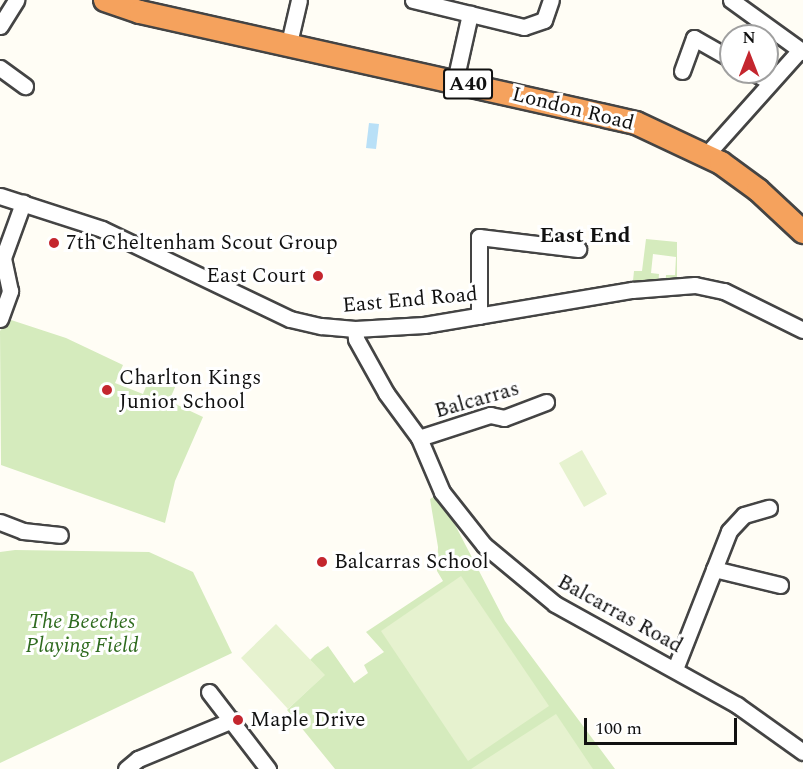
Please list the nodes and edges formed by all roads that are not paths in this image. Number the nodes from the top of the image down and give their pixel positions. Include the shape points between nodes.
1 (105, 0) edge
2 (299, 0) edge
3 (413, 0) edge
4 (551, 0) edge
5 (730, 0) edge
6 (9, 5) edge
7 (160, 8) edge
8 (470, 14) junction
9 (0, 26) edge
10 (289, 43) junction
11 (801, 51) edge
12 (719, 52) edge
13 (0, 69) edge
14 (682, 71) dead end
15 (779, 73) edge
16 (455, 81) junction
17 (768, 84) edge
18 (26, 86) dead end
19 (706, 155) junction
20 (0, 196) edge
21 (23, 202) junction
22 (803, 232) edge
23 (578, 249) dead end
24 (479, 316) junction
25 (0, 319) edge
26 (355, 329) junction
27 (803, 330) edge
28 (546, 402) dead end
29 (419, 438) junction
30 (769, 508) dead end
31 (0, 522) edge
32 (60, 535) dead end
33 (714, 569) junction
34 (780, 585) dead end
35 (675, 669) junction
36 (209, 692) dead end
37 (232, 720) junction
38 (803, 752) edge
39 (126, 769) edge
40 (268, 769) edge

1 - 7 highway, London Road / A40
2 - 10 street
3 - 8 street
4 - 8 street via 548,16 529,27
5 - 11 street
6 - 9 street
7 - 10 highway, London Road / A40
8 - 16 street
10 - 16 highway, London Road / A40
11 - 15 street
12 - 14 street via 694,38
13 - 18 street
16 - 19 highway, London Road / A40 via 636,123
17 - 19 street
19 - 22 highway, London Road / A40 via 759,190
20 - 21 street, East End Road
21 - 25 street via 3,258 15,301
21 - 26 street, East End Road via 102,229 290,319
23 - 24 street via 479,237
24 - 26 street, East End Road
24 - 27 street, East End Road via 632,290 695,285 723,291
26 - 29 street, Balcarras Road via 356,339 386,393
28 - 29 street, Balcarras via 504,418 490,415
29 - 35 street, Balcarras Road via 451,507 506,566 580,619
30 - 33 street via 750,512 733,525
31 - 32 street via 23,531
33 - 34 street
33 - 35 street
35 - 38 street, Balcarras Road via 737,705
36 - 37 street
37 - 39 street via 138,759
37 - 40 street

